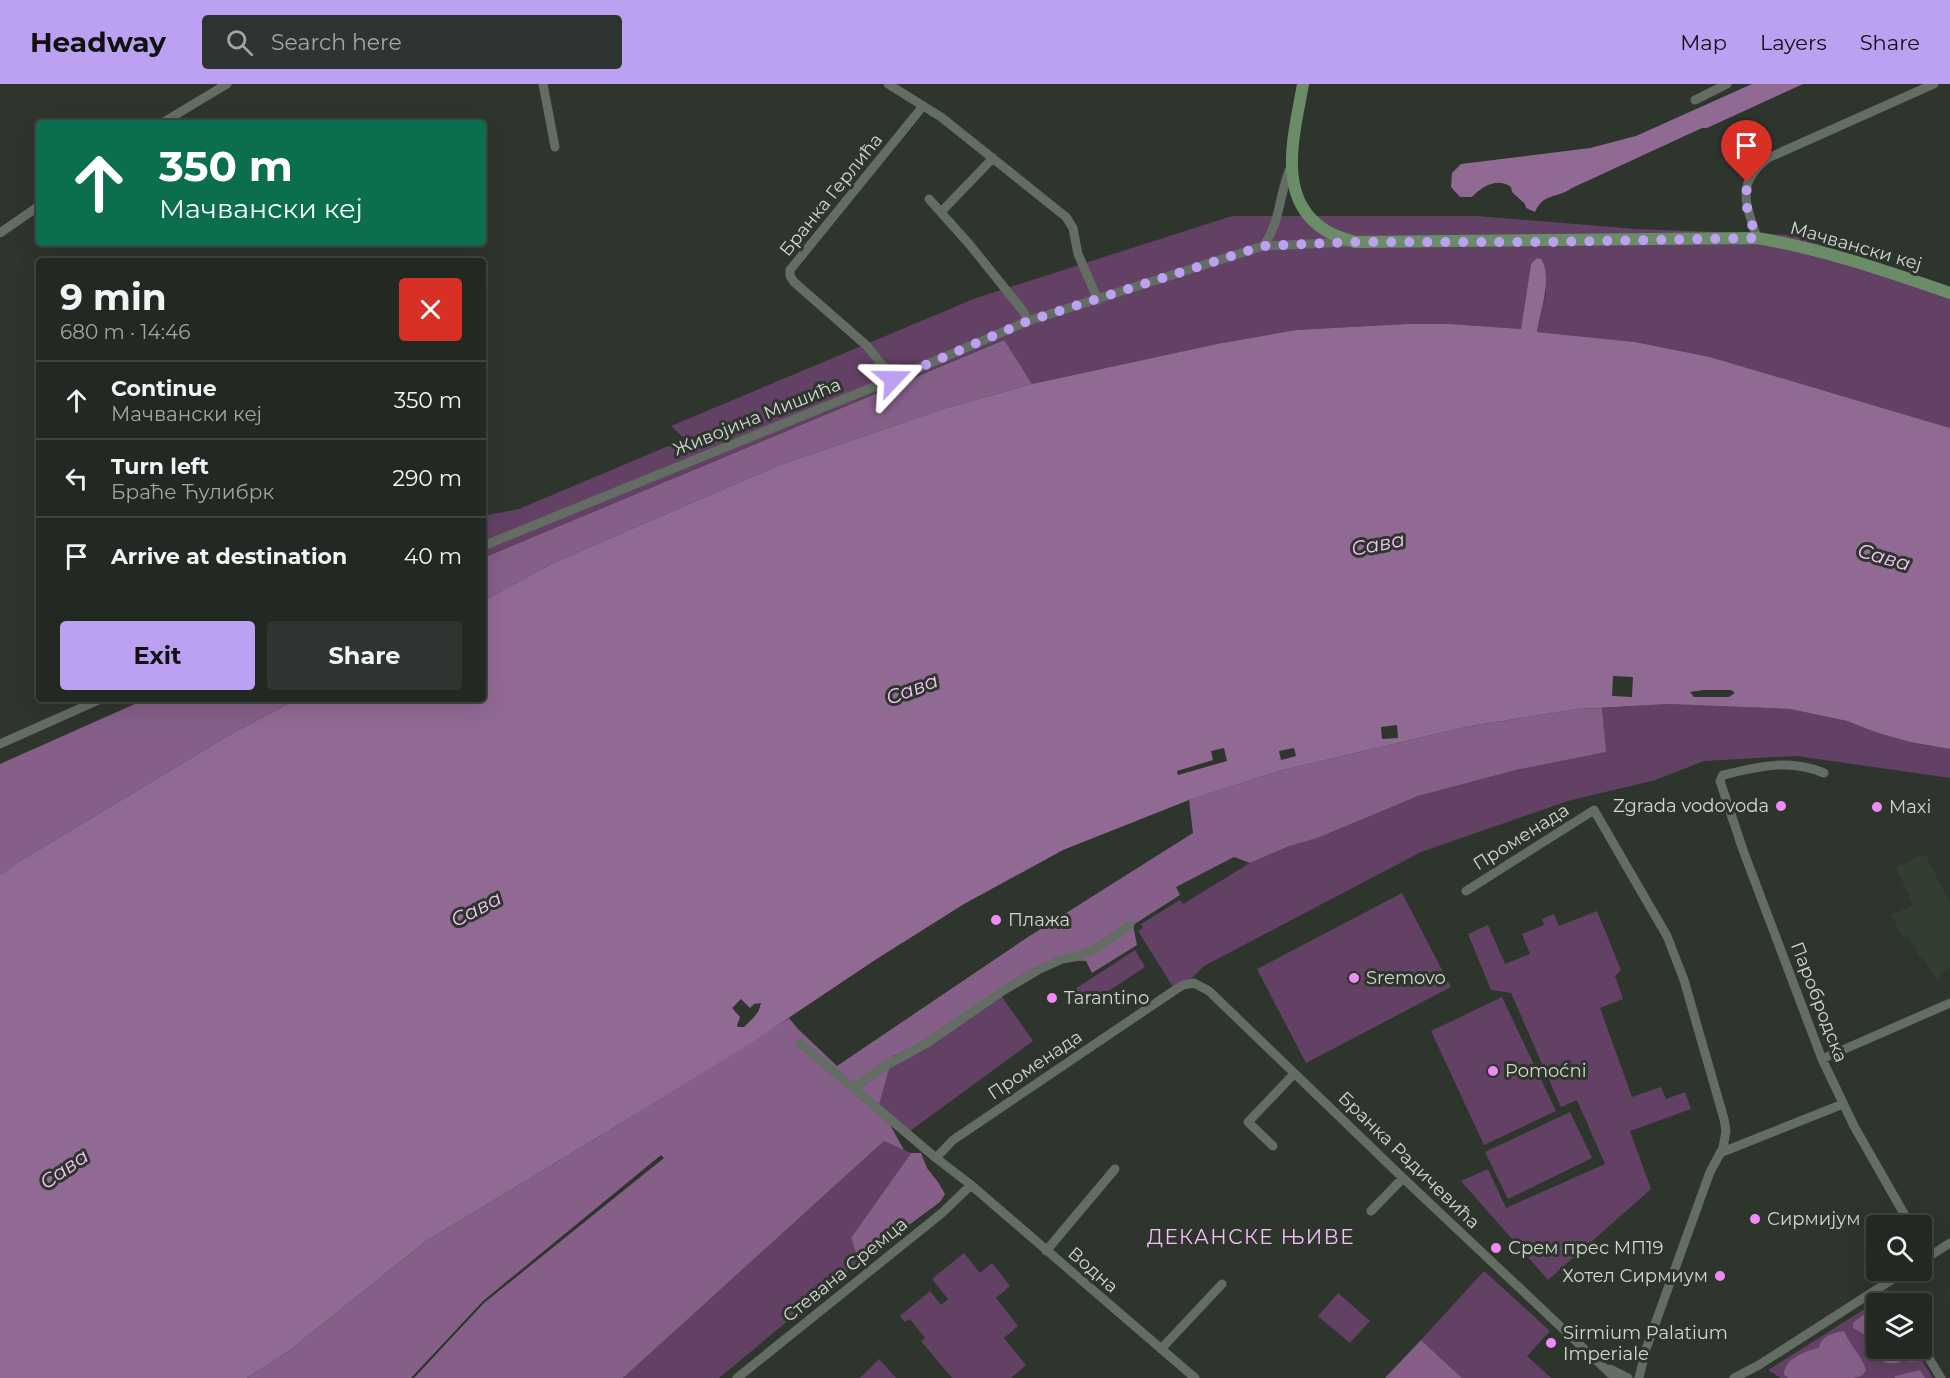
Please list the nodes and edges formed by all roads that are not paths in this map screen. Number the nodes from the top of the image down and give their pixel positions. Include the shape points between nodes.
1 (227, 84) edge
2 (543, 84) edge
3 (888, 84) edge
4 (1303, 84) edge
5 (1727, 84) edge
6 (1934, 84) edge
7 (1695, 100) dead end
8 (923, 106) junction
9 (167, 120) edge
10 (555, 147) dead end
11 (993, 158) junction
12 (1291, 166) junction
13 (929, 199) dead end
14 (36, 208) edge
15 (941, 213) junction
16 (0, 233) edge
17 (1756, 238) junction
18 (1355, 242) junction
19 (1263, 246) junction
20 (1950, 293) edge
21 (1098, 300) junction
22 (1028, 321) junction
23 (893, 379) junction
24 (486, 545) edge
25 (94, 702) edge
26 (0, 744) edge
27 (1824, 773) dead end
28 (1466, 891) dead end
29 (1131, 925) dead end
30 (1194, 983) joint
31 (1950, 1003) edge
32 (800, 1043) dead end
33 (1822, 1059) junction
34 (1294, 1074) junction
35 (853, 1088) junction
36 (1843, 1104) junction
37 (1273, 1146) dead end
38 (1720, 1153) junction
39 (936, 1158) junction
40 (1115, 1168) dead end
41 (1403, 1178) junction
42 (971, 1185) junction
43 (1371, 1211) dead end
44 (1905, 1215) edge
45 (1950, 1243) edge
46 (1046, 1251) junction
47 (1932, 1255) edge
48 (1890, 1281) edge
49 (1222, 1284) dead end
50 (1161, 1349) junction
51 (1929, 1359) edge
52 (1600, 1363) junction
53 (737, 1378) edge
54 (1195, 1378) edge
55 (1615, 1378) edge
56 (1628, 1378) edge
57 (1639, 1378) edge
58 (1734, 1378) edge
59 (1941, 1378) edge

1 - 9 street
2 - 10 street
3 - 8 street
4 - 12 street
5 - 7 street
6 - 17 street via 1768,158 1755,168 1747,182 1746,204
8 - 11 street
8 - 23 street, Бранка Герлића via 790,270 794,282 867,346
11 - 15 street
11 - 21 street via 1066,217
12 - 18 street via 1294,188 1313,220 1325,230
12 - 19 street via 1272,236
13 - 15 street
14 - 16 street
15 - 22 street
17 - 18 street, Мачвански кеј
17 - 20 street, Мачвански кеј via 1859,262
18 - 19 street, Живојина Мишића
19 - 21 street, Живојина Мишића
21 - 22 street, Живојина Мишића
22 - 23 street, Живојина Мишића
23 - 24 street, Живојина Мишића
25 - 26 street
27 - 33 street, Паробродска via 1798,765 1764,766 1723,775 1719,781
28 - 38 street, Променада via 1594,810 1667,936 1684,980 1724,1119 1725,1140
29 - 35 street via 1097,948 1038,969
30 - 34 street, Бранка Радичевића via 1209,990
30 - 39 street, Променада via 1175,990 953,1140
31 - 33 street
32 - 35 street
33 - 36 street, Паробродска
34 - 37 street via 1248,1122
34 - 41 street, Бранка Радичевића
35 - 39 street
36 - 38 street
36 - 44 street, Паробродска
38 - 57 street via 1646,1349
39 - 42 street
40 - 46 street
41 - 43 street
41 - 52 street, Бранка Радичевића
42 - 46 street, Водна
42 - 53 street, Стевана Сремца via 942,1213
45 - 47 street
46 - 50 street, Водна
48 - 58 street
49 - 50 street
50 - 54 street, Водна
51 - 59 street
52 - 55 street, Бранка Радичевића
52 - 56 street, Бранка Радичевића

